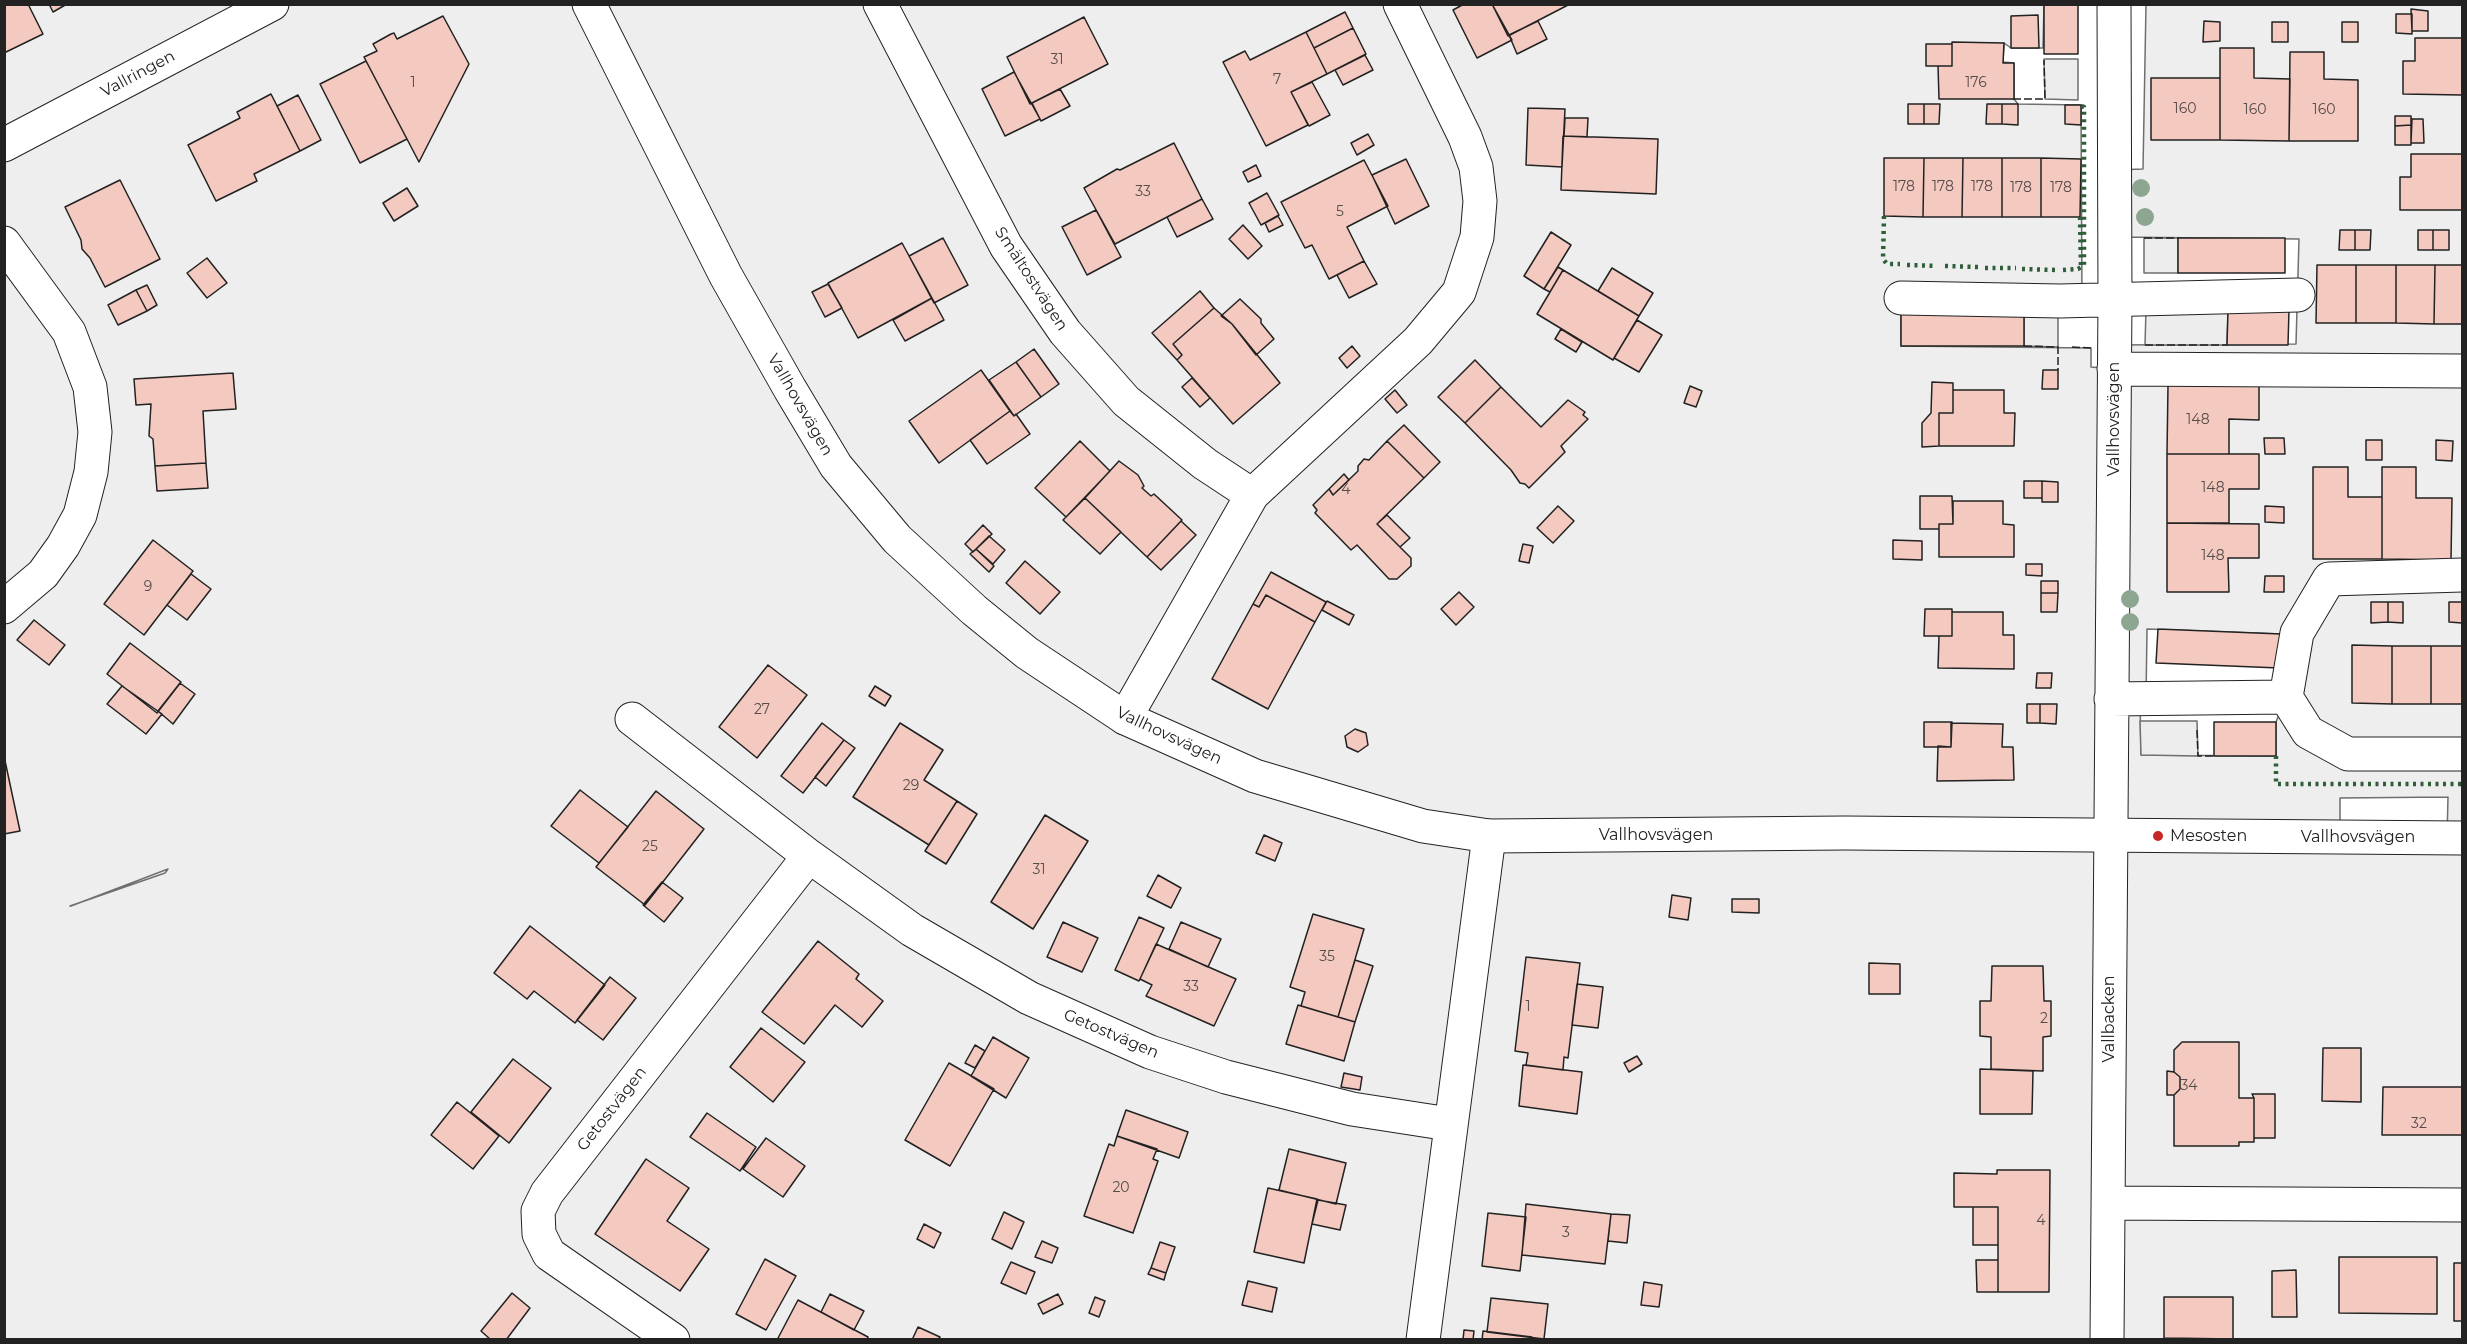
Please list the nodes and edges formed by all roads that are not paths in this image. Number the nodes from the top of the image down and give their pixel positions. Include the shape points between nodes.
1 (272, 4) edge
2 (589, 4) edge
3 (880, 4) edge
4 (1400, 4) edge
5 (2114, 4) edge
6 (4, 145) edge
7 (4, 243) edge
8 (2298, 295) dead end
9 (1901, 298) dead end
10 (2115, 300) junction
11 (2114, 369) junction
12 (2463, 371) edge
13 (1252, 495) junction
14 (2463, 575) edge
15 (4, 607) edge
16 (2286, 697) junction
17 (2111, 699) junction
18 (1125, 718) junction
19 (632, 719) dead end
20 (2463, 754) edge
21 (2109, 834) junction
22 (1489, 836) junction
23 (2463, 838) edge
24 (809, 856) junction
25 (1449, 1124) junction
26 (2108, 1203) junction
27 (2463, 1205) edge
28 (673, 1340) edge
29 (1423, 1340) edge
30 (2108, 1340) edge

1 - 6 street, Vallringen
2 - 18 street, Vallhovsvägen via 726,276 836,466 897,538 974,610 1027,653
3 - 13 street, Smältostvägen via 1006,246 1065,332 1126,401 1205,464
4 - 13 street via 1476,167 1480,201 1477,237 1459,292 1438,320
5 - 10 street, Vallhovsvägen
7 - 15 street via 69,332 90,387 95,432 91,472 80,515 43,574
8 - 10 street
9 - 10 street
10 - 11 street, Vallhovsvägen
11 - 12 street
11 - 17 street, Vallhovsvägen
13 - 18 street
14 - 16 street via 2329,579 2297,633
16 - 17 street
16 - 20 street via 2308,732 2348,754
17 - 21 street, Vallhovsvägen
18 - 22 street, Vallhovsvägen via 1255,776 1424,826
19 - 24 street, Getostvägen
21 - 22 street, Vallhovsvägen
21 - 23 street, Vallhovsvägen
21 - 26 street, Vallbacken
22 - 25 street
24 - 25 street, Getostvägen via 912,930 1029,998 1150,1052 1226,1077 1352,1109
24 - 28 street, Getostvägen via 547,1193 538,1211 539,1234 549,1254
25 - 29 street
26 - 27 street
26 - 30 street, Vallbacken

